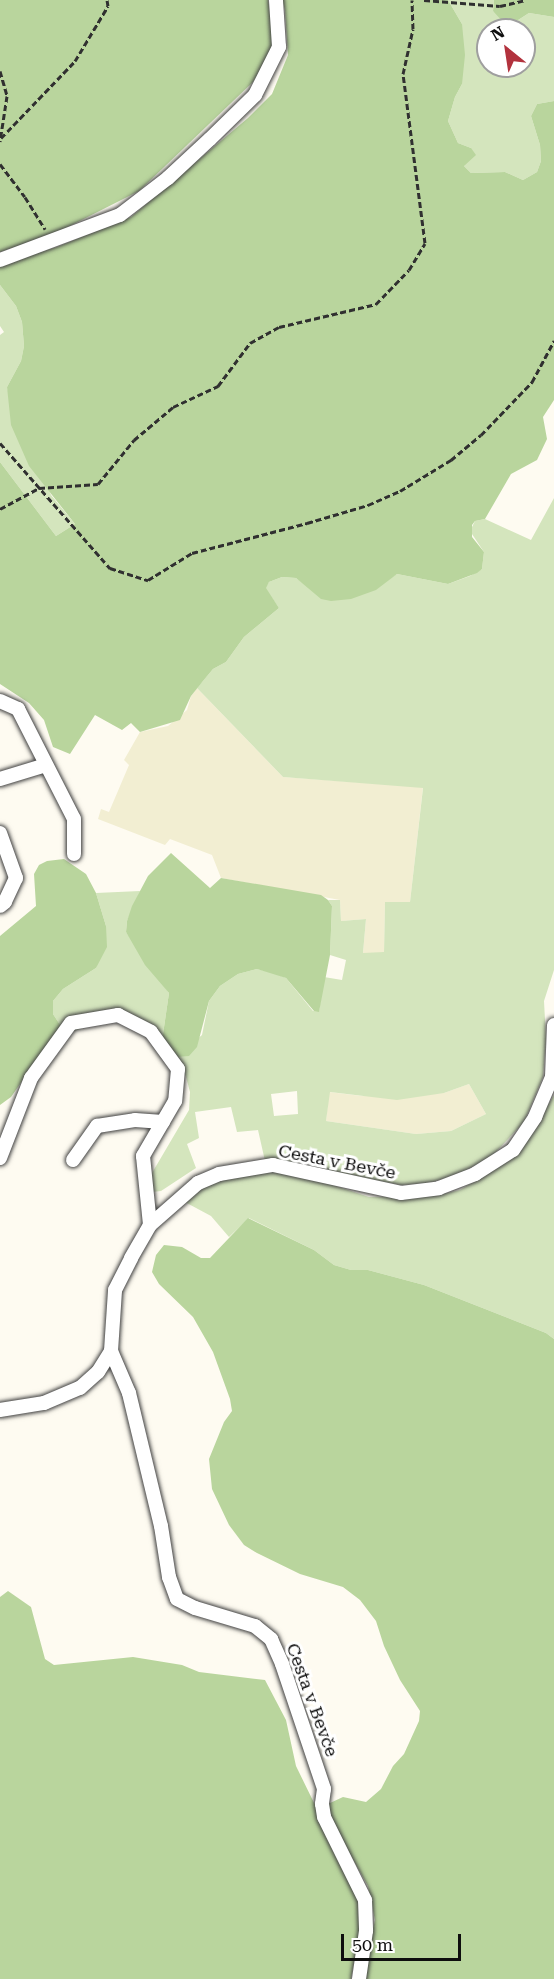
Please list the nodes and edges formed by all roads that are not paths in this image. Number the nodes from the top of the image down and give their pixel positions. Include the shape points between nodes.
1 (276, 0) edge
2 (0, 260) edge
3 (0, 701) edge
4 (46, 765) junction
5 (0, 779) edge
6 (0, 833) edge
7 (74, 854) dead end
8 (0, 906) edge
9 (554, 1025) edge
10 (163, 1122) junction
11 (0, 1158) edge
12 (73, 1160) dead end
13 (150, 1225) junction
14 (111, 1351) junction
15 (0, 1410) edge
16 (359, 1979) edge

1 - 2 street via 279,48 255,95 168,178 120,215
3 - 4 street via 18,709
4 - 5 street
4 - 7 street via 74,819
6 - 8 street via 16,878
9 - 13 street, Cesta v Bevče via 552,1077 535,1117 513,1150 475,1174 439,1188 401,1193 273,1165 219,1174 198,1183
10 - 11 street via 175,1101 178,1069 151,1032 118,1015 71,1023 31,1078
10 - 12 street via 135,1120 97,1126
10 - 13 street via 143,1156
13 - 14 street, Cesta v Bevče via 114,1290
14 - 15 street via 98,1372 80,1388 44,1403
14 - 16 street, Cesta v Bevče via 129,1393 177,1599 255,1626 271,1639 282,1664 324,1789 324,1817 365,1900 366,1931

